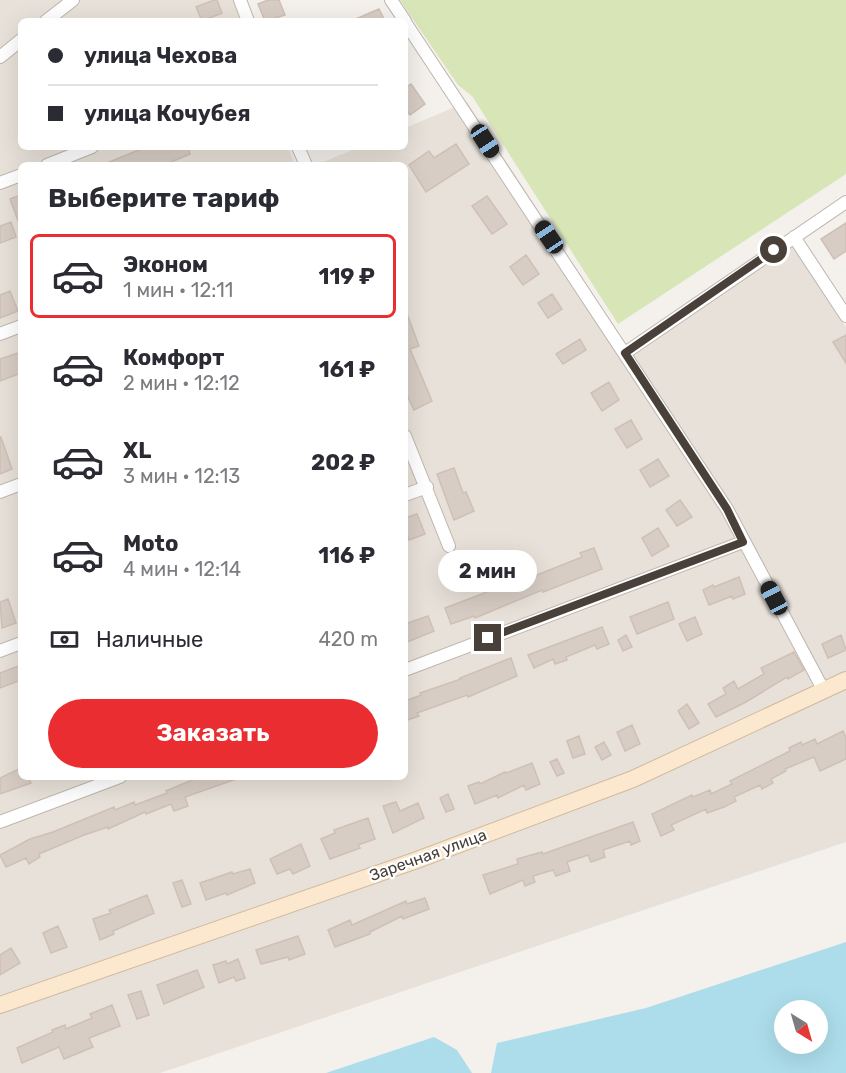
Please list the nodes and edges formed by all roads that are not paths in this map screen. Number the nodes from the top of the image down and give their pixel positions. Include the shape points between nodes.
1 (73, 0) edge
2 (240, 0) edge
3 (391, 0) edge
4 (50, 18) edge
5 (247, 18) edge
6 (403, 18) edge
7 (408, 26) edge
8 (18, 42) edge
9 (0, 57) edge
10 (84, 150) edge
11 (54, 162) edge
12 (18, 176) edge
13 (0, 183) edge
14 (846, 202) edge
15 (794, 237) junction
16 (846, 316) edge
17 (18, 327) edge
18 (0, 334) edge
19 (625, 353) junction
20 (408, 443) edge
21 (18, 485) edge
22 (427, 488) junction
23 (0, 492) edge
24 (408, 494) edge
25 (743, 542) junction
26 (449, 546) dead end
27 (18, 644) edge
28 (0, 651) edge
29 (408, 669) edge
30 (846, 680) edge
31 (824, 691) junction
32 (112, 780) edge
33 (0, 822) edge
34 (0, 1005) edge

1 - 4 street
2 - 5 street
3 - 6 street
7 - 19 street
8 - 9 street
10 - 11 street
12 - 13 street
14 - 15 street
15 - 16 street
15 - 19 street
17 - 18 street
19 - 25 street via 727,509
20 - 22 street
21 - 23 street
22 - 24 street
22 - 26 street
25 - 29 street
25 - 31 street
27 - 28 street
30 - 31 main road, Заречная улица
31 - 34 main road, Заречная улица via 633,779 417,860
32 - 33 street

